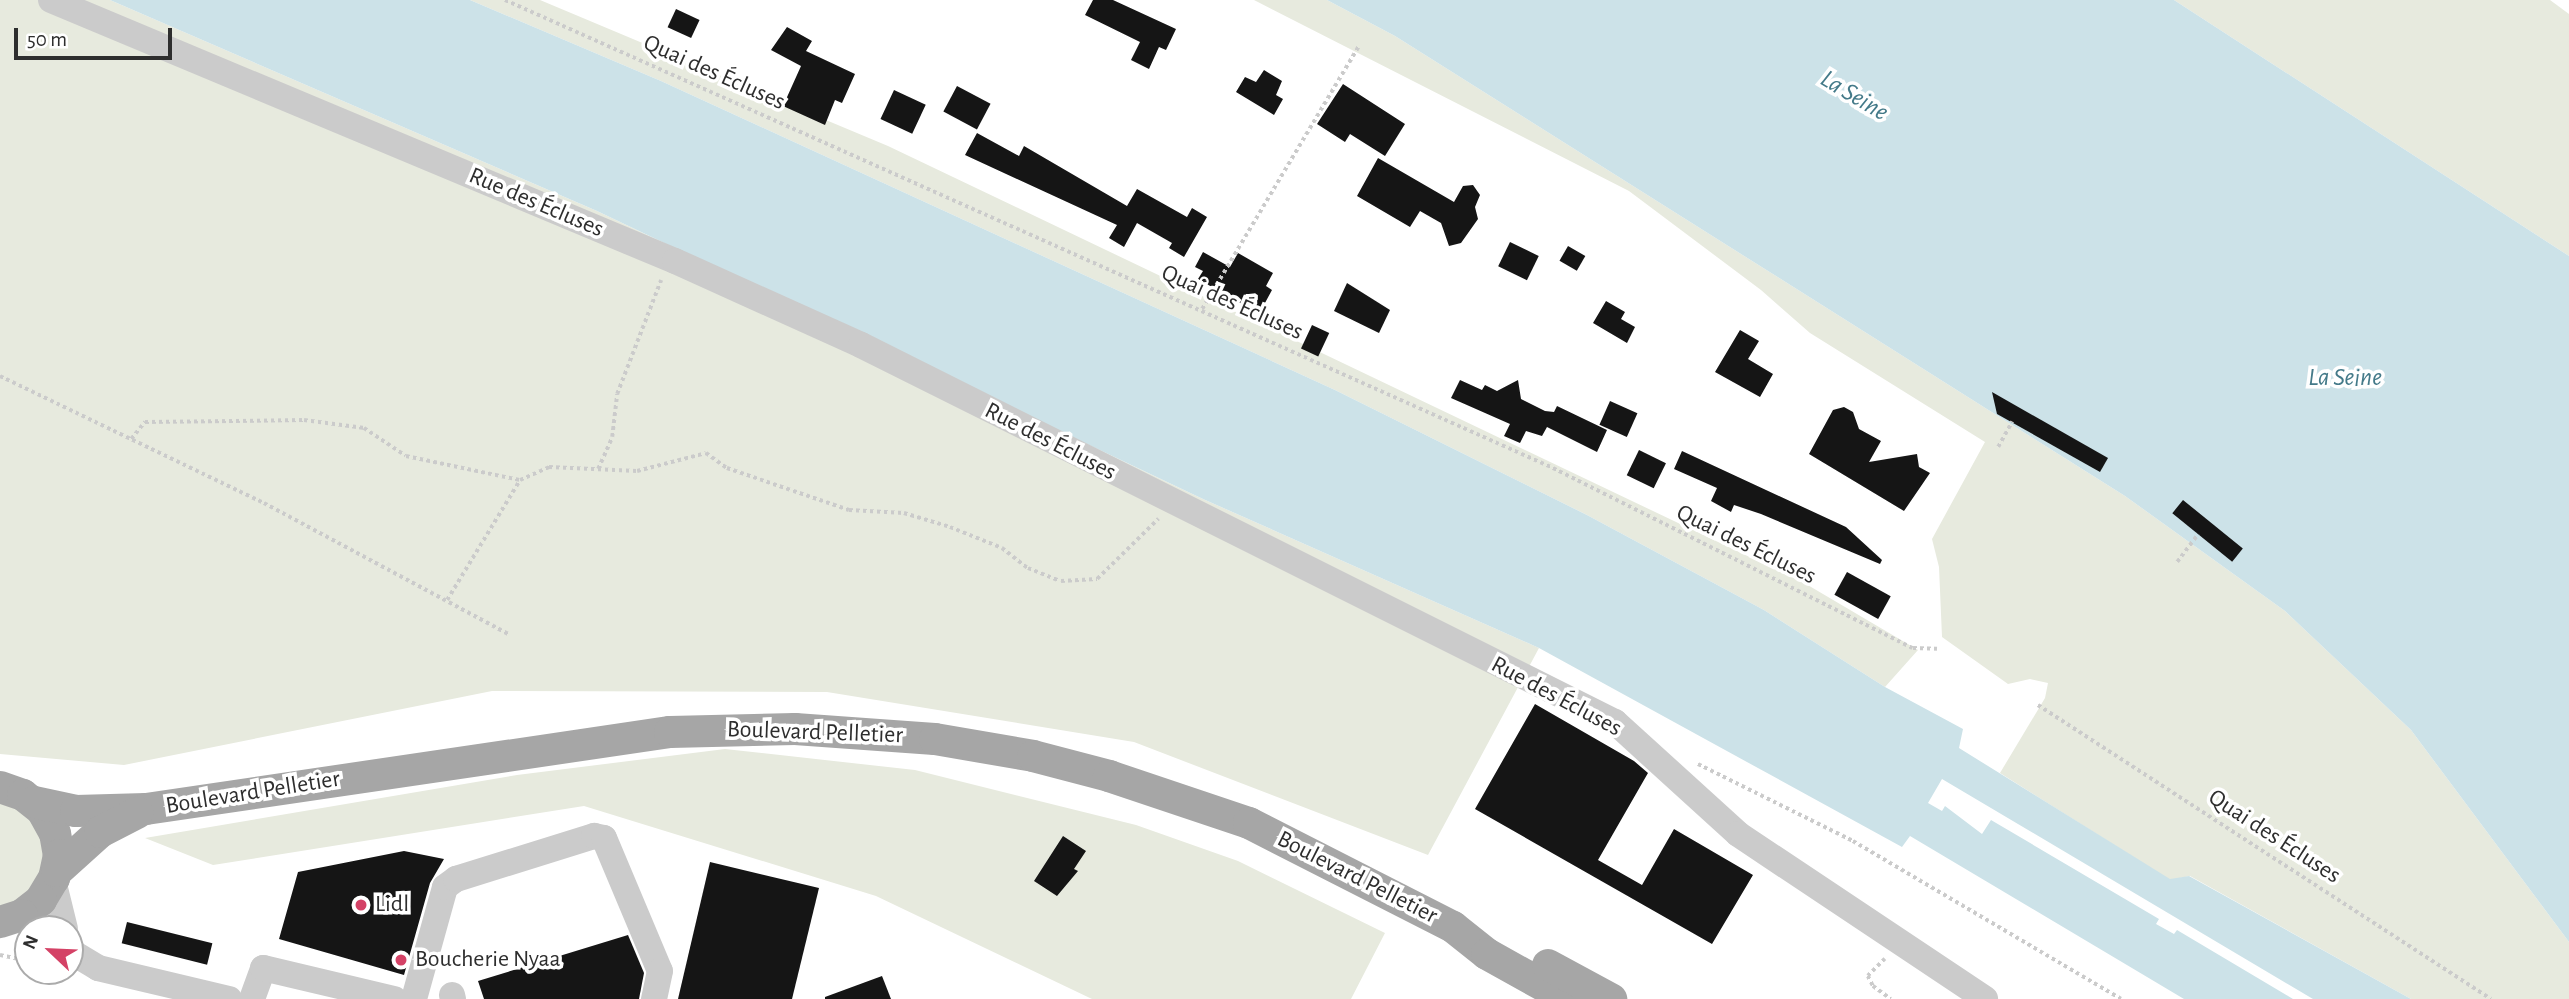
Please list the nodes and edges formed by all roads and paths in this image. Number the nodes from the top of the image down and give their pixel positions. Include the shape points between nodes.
1 (51, 0) edge
2 (505, 0) edge
3 (1357, 47) dead end
4 (666, 257) junction
5 (1202, 309) junction
6 (0, 376) edge
7 (2012, 422) dead end
8 (131, 439) junction
9 (1998, 447) dead end
10 (598, 469) junction
11 (520, 480) junction
12 (1171, 504) junction
13 (2198, 534) dead end
14 (2177, 562) dead end
15 (447, 600) junction
16 (508, 634) dead end
17 (1937, 649) dead end
18 (2038, 705) dead end
19 (1690, 760) dead end
20 (0, 787) edge
21 (34, 802) junction
22 (146, 809) junction
23 (55, 875) junction
24 (62, 915) edge
25 (0, 922) edge
26 (1453, 927) junction
27 (1899, 944) junction
28 (84, 957) edge
29 (229, 999) edge
30 (253, 999) edge
31 (394, 999) edge
32 (414, 999) edge
33 (654, 999) edge
34 (1568, 999) edge
35 (1611, 999) edge
36 (1891, 999) edge
37 (1985, 999) edge
38 (2121, 999) edge
39 (2491, 999) edge

1 - 4 street, Rue des Écluses
2 - 5 path, Quai des Écluses
3 - 5 path
4 - 10 path via 617,394 611,437
4 - 12 street, Rue des Écluses via 861,345
5 - 17 path, Quai des Écluses via 1553,468 1913,648
6 - 8 path
7 - 9 path
8 - 11 path via 145,422 304,420 364,428 406,456
8 - 15 path
10 - 11 path via 549,467
10 - 12 path via 637,471 706,453 727,468 849,510 904,513 950,527 1002,548 1028,568 1061,581 1097,579 1138,543
11 - 15 path
12 - 27 street, Rue des Écluses via 1615,722 1738,834
13 - 14 path
15 - 16 path
18 - 39 path, Quai des Écluses
19 - 38 path via 1853,841
20 - 21 main road, Boulevard Pelletier
21 - 22 main road, Boulevard Pelletier via 76,811
21 - 23 main road via 55,833
22 - 23 main road, Boulevard Pelletier via 100,832
22 - 26 main road, Boulevard Pelletier via 670,732 872,733 1033,756 1158,790 1308,850
23 - 24 street
23 - 25 main road, Boulevard Pelletier via 34,907
26 - 34 main road, Boulevard Pelletier via 1487,954
26 - 35 main road, Boulevard Pelletier via 1493,939
27 - 36 path via 1868,976
27 - 37 street, Rue des Écluses
28 - 29 street via 99,968
30 - 31 street via 263,968
32 - 33 street via 444,887 456,878 594,836 604,838 660,971

